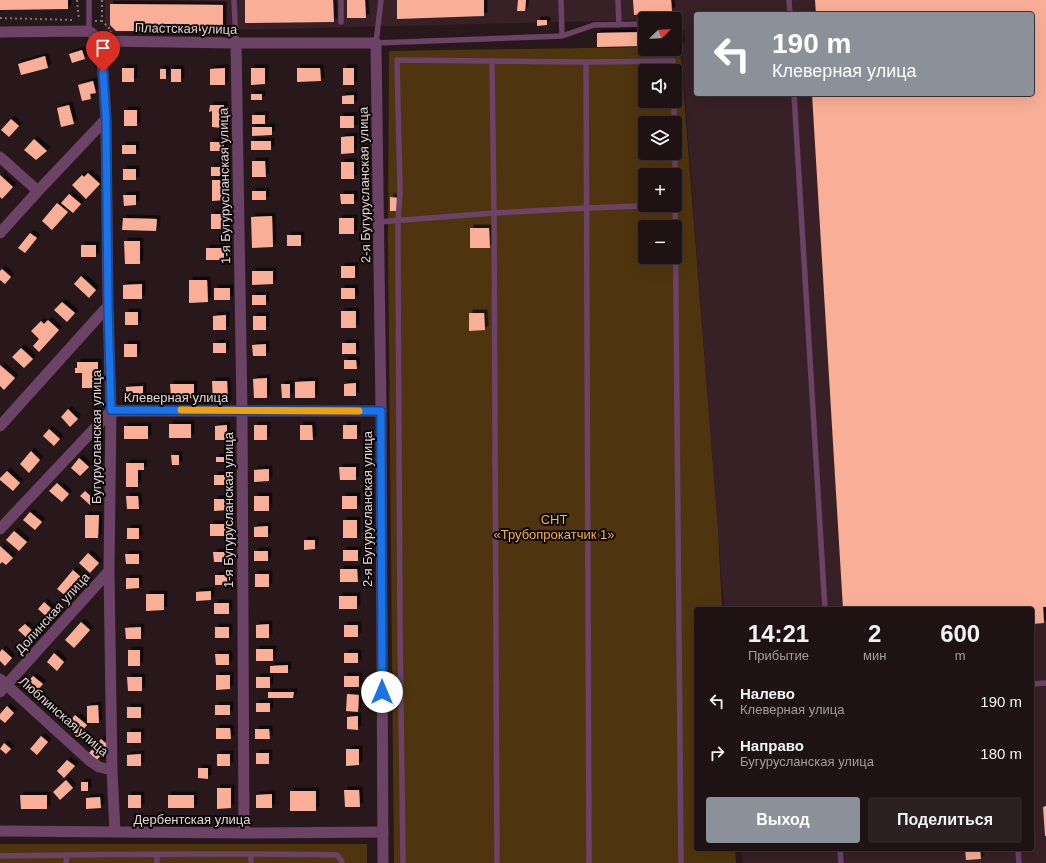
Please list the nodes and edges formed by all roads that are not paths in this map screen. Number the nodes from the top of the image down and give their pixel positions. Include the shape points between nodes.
1 (89, 0) edge
2 (234, 0) edge
3 (341, 0) edge
4 (381, 0) edge
5 (561, 0) edge
6 (618, 0) edge
7 (789, 0) edge
8 (790, 12) edge
9 (341, 22) dead end
10 (638, 24) edge
11 (619, 25) junction
12 (89, 26) junction
13 (0, 32) edge
14 (562, 36) junction
15 (105, 41) junction
16 (376, 42) junction
17 (236, 43) junction
18 (492, 61) junction
19 (586, 62) junction
20 (673, 64) edge
21 (794, 96) edge
22 (106, 119) junction
23 (0, 157) edge
24 (38, 191) junction
25 (638, 206) edge
26 (587, 208) junction
27 (675, 212) edge
28 (494, 213) junction
29 (398, 221) junction
30 (378, 222) junction
31 (0, 234) edge
32 (108, 306) junction
33 (111, 410) junction
34 (242, 410) junction
35 (381, 411) junction
36 (0, 426) edge
37 (0, 529) edge
38 (109, 571) junction
39 (825, 607) edge
40 (1046, 683) edge
41 (1034, 684) edge
42 (2, 685) edge
43 (112, 770) junction
44 (0, 831) edge
45 (116, 832) junction
46 (383, 832) junction
47 (244, 833) junction
48 (840, 851) edge
49 (1018, 851) edge
50 (157, 854) junction
51 (251, 854) junction
52 (67, 855) junction
53 (0, 856) edge
54 (66, 863) edge
55 (157, 863) edge
56 (251, 863) edge
57 (342, 863) edge
58 (383, 863) edge
59 (403, 863) edge
60 (497, 863) edge
61 (588, 863) edge
62 (680, 863) edge
63 (841, 863) edge
64 (1019, 863) edge

1 - 12 lane
2 - 17 lane
3 - 9 lane
4 - 16 lane
5 - 14 lane
6 - 11 lane
7 - 8 lane
10 - 11 lane
11 - 14 lane via 594,25
12 - 13 street
12 - 15 street
14 - 16 lane
15 - 17 street, Пластская улица
15 - 22 street, Бугурусланская улица
16 - 17 street, Пластская улица
16 - 30 street, 2-я Бугурусланская улица
17 - 34 street, 1-я Бугурусланская улица
18 - 19 lane
18 - 28 lane
18 - 29 lane via 397,60 400,192
19 - 20 lane via 673,61
19 - 26 lane
21 - 39 lane
22 - 24 street
22 - 32 street, Бугурусланская улица
23 - 24 street
24 - 31 street
25 - 26 lane
26 - 28 lane
26 - 61 lane
27 - 62 lane
28 - 29 lane
28 - 60 lane
29 - 30 lane
29 - 59 lane
30 - 35 street, 2-я Бугурусланская улица
32 - 33 street, Бугурусланская улица
32 - 36 street
33 - 34 street, Клеверная улица
33 - 37 street, Клеверная улица
33 - 38 street, Бугурусланская улица
34 - 35 street, Клеверная улица
34 - 47 street, 1-я Бугурусланская улица
35 - 46 street, 2-я Бугурусланская улица
38 - 42 street, Долинская улица
38 - 43 street, Бугурусланская улица
40 - 41 lane
42 - 43 street, Люблинская улица via 90,761 99,767
43 - 45 street, Бугурусланская улица
44 - 45 street, Дербентская улица
45 - 47 street, Дербентская улица
46 - 47 street, Дербентская улица
46 - 58 street, 2-я Бугурусланская улица
48 - 63 lane
49 - 64 lane
50 - 51 lane
50 - 52 lane
50 - 55 lane
51 - 56 lane
51 - 57 lane via 337,855
52 - 53 lane
52 - 54 lane

